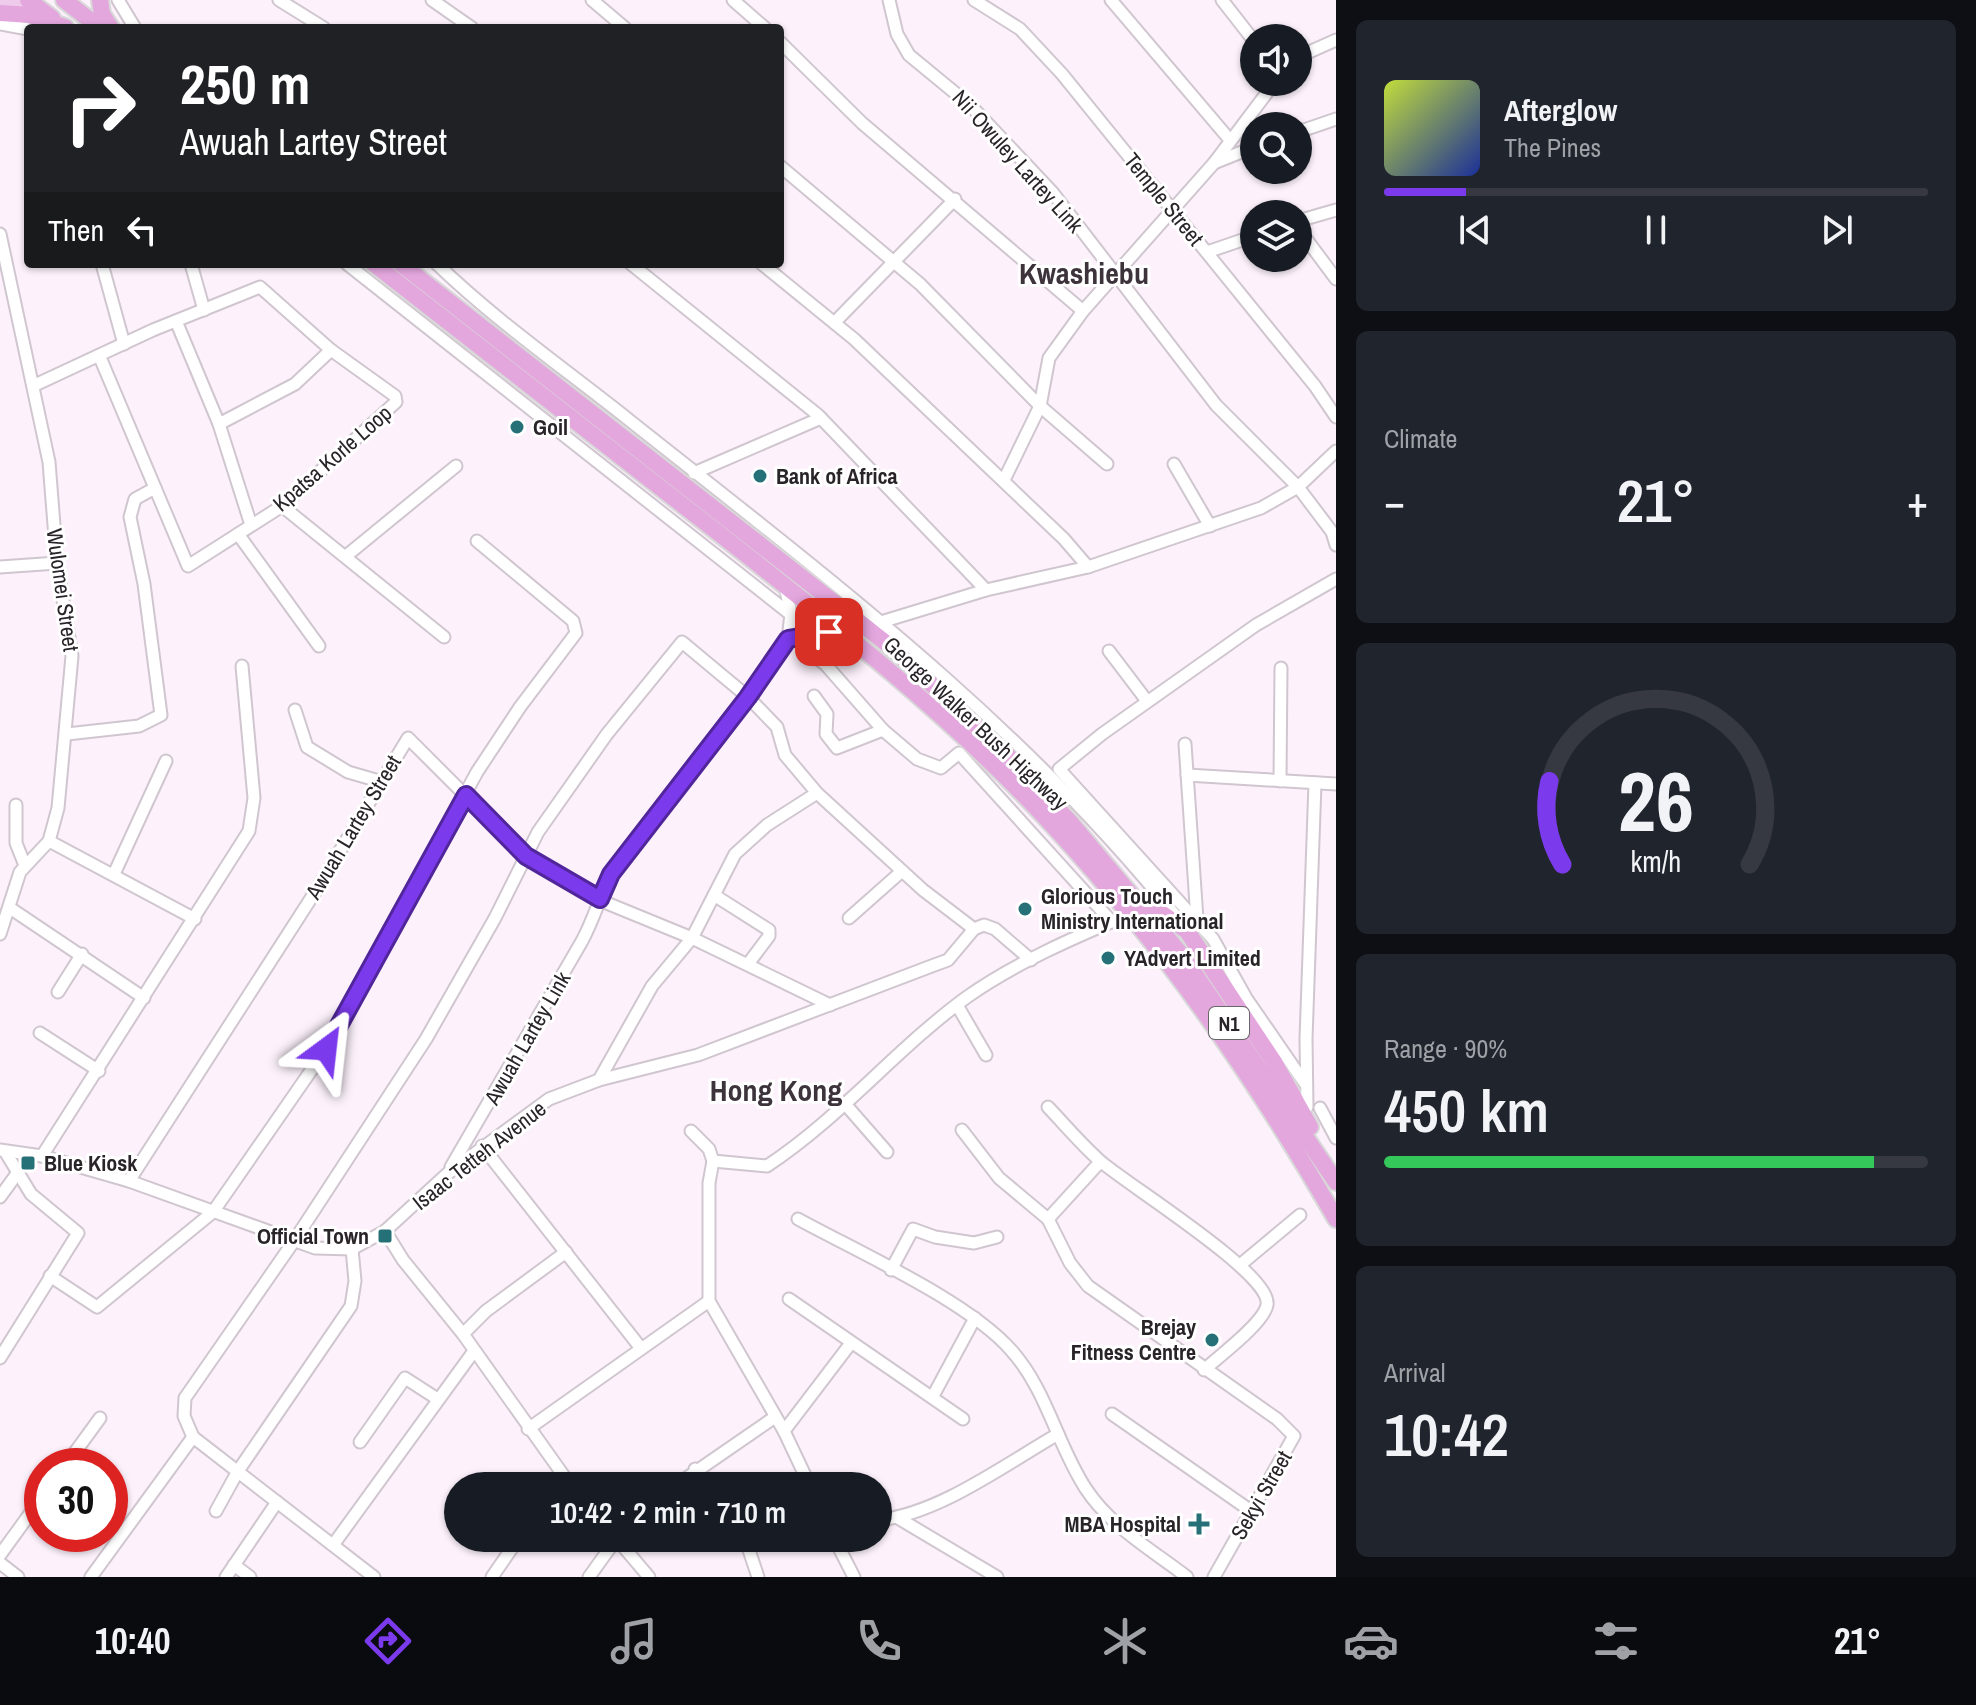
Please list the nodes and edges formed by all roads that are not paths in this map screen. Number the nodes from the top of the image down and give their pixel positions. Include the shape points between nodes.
1 (21, 0) edge
2 (28, 0) edge
3 (64, 0) edge
4 (100, 0) edge
5 (118, 0) edge
6 (279, 0) edge
7 (432, 0) edge
8 (592, 0) edge
9 (733, 0) edge
10 (889, 0) edge
11 (974, 0) edge
12 (1111, 0) edge
13 (1222, 0) edge
14 (0, 10) edge
15 (0, 24) edge
16 (57, 24) edge
17 (62, 24) edge
18 (95, 24) edge
19 (108, 24) edge
20 (133, 24) edge
21 (318, 24) edge
22 (466, 24) edge
23 (620, 24) edge
24 (760, 24) edge
25 (1241, 24) edge
26 (24, 28) edge
27 (1336, 40) edge
28 (784, 46) edge
29 (1312, 51) edge
30 (1264, 96) edge
31 (1336, 119) edge
32 (1312, 127) edge
33 (1230, 140) junction
34 (1240, 153) edge
35 (1214, 163) junction
36 (784, 169) edge
37 (955, 199) junction
38 (1173, 209) junction
39 (1336, 210) edge
40 (1312, 217) edge
41 (0, 234) edge
42 (1240, 241) edge
43 (1312, 247) edge
44 (1207, 252) junction
45 (895, 261) junction
46 (103, 268) edge
47 (192, 268) edge
48 (352, 268) edge
49 (379, 268) edge
50 (406, 268) edge
51 (423, 268) edge
52 (442, 268) edge
53 (636, 268) edge
54 (767, 268) edge
55 (1116, 275) junction
56 (1336, 279) edge
57 (15, 297) junction
58 (0, 302) edge
59 (456, 306) junction
60 (204, 310) junction
61 (1083, 311) junction
62 (176, 321) junction
63 (835, 322) junction
64 (124, 344) junction
65 (331, 350) junction
66 (99, 355) junction
67 (35, 385) junction
68 (1040, 406) junction
69 (1336, 417) edge
70 (821, 418) junction
71 (219, 424) junction
72 (1336, 451) edge
73 (1107, 464) dead end
74 (1174, 464) dead end
75 (456, 466) dead end
76 (694, 473) junction
77 (1004, 480) junction
78 (1298, 487) junction
79 (155, 488) junction
80 (282, 506) junction
81 (251, 525) junction
82 (1210, 526) junction
83 (238, 534) junction
84 (477, 541) dead end
85 (1336, 545) edge
86 (346, 556) junction
87 (57, 563) junction
88 (0, 567) edge
89 (1088, 567) junction
90 (1336, 579) edge
91 (785, 585) junction
92 (986, 590) junction
93 (791, 614) junction
94 (881, 622) junction
95 (845, 632) junction
96 (807, 633) junction
97 (444, 637) dead end
98 (788, 639) junction
99 (319, 646) dead end
100 (1109, 651) dead end
101 (242, 666) dead end
102 (1281, 668) dead end
103 (814, 696) dead end
104 (748, 697) junction
105 (1147, 701) junction
106 (295, 710) dead end
107 (883, 730) junction
108 (67, 734) junction
109 (1185, 744) dead end
110 (166, 761) dead end
111 (1187, 775) junction
112 (379, 781) junction
113 (1280, 781) junction
114 (1315, 783) junction
115 (1336, 784) edge
116 (817, 793) junction
117 (466, 795) junction
118 (16, 805) dead end
119 (49, 841) junction
120 (526, 856) junction
121 (24, 863) junction
122 (902, 871) junction
123 (114, 874) junction
124 (1133, 894) junction
125 (714, 895) junction
126 (600, 899) junction
127 (10, 908) junction
128 (1130, 914) junction
129 (849, 918) dead end
130 (195, 919) junction
131 (1112, 922) junction
132 (1189, 925) junction
133 (974, 929) junction
134 (0, 934) edge
135 (692, 938) junction
136 (82, 954) junction
137 (1031, 960) junction
138 (748, 964) junction
139 (58, 992) dead end
140 (144, 998) junction
141 (830, 1005) junction
142 (957, 1005) junction
143 (40, 1033) dead end
144 (986, 1055) dead end
145 (99, 1071) junction
146 (599, 1080) junction
147 (1306, 1085) junction
148 (846, 1105) junction
149 (1048, 1107) dead end
150 (1304, 1107) junction
151 (1320, 1108) junction
152 (1336, 1109) edge
153 (962, 1130) dead end
154 (691, 1131) dead end
155 (1336, 1138) edge
156 (482, 1146) junction
157 (3, 1152) edge
158 (887, 1152) dead end
159 (42, 1156) junction
160 (1321, 1157) junction
161 (713, 1161) junction
162 (1100, 1162) junction
163 (447, 1174) junction
164 (16, 1175) junction
165 (129, 1181) junction
166 (1336, 1182) edge
167 (0, 1197) edge
168 (213, 1212) junction
169 (1300, 1215) dead end
170 (798, 1219) dead end
171 (1048, 1219) junction
172 (1336, 1219) edge
173 (385, 1231) junction
174 (997, 1237) dead end
175 (294, 1241) junction
176 (352, 1249) junction
177 (566, 1252) junction
178 (1240, 1265) junction
179 (891, 1270) junction
180 (50, 1276) junction
181 (789, 1299) dead end
182 (709, 1301) junction
183 (975, 1318) junction
184 (463, 1334) junction
185 (851, 1343) junction
186 (640, 1347) junction
187 (474, 1351) junction
188 (0, 1358) edge
189 (1204, 1370) junction
190 (935, 1395) junction
191 (436, 1398) junction
192 (1112, 1414) dead end
193 (775, 1417) junction
194 (100, 1418) dead end
195 (963, 1419) dead end
196 (528, 1429) junction
197 (784, 1431) junction
198 (1058, 1434) junction
199 (193, 1437) junction
200 (360, 1442) dead end
201 (78, 1448) edge
202 (695, 1469) junction
203 (238, 1471) junction
204 (554, 1472) edge
205 (691, 1472) edge
206 (697, 1472) edge
207 (803, 1472) edge
208 (277, 1502) junction
209 (216, 1511) dead end
210 (1251, 1511) junction
211 (898, 1518) junction
212 (892, 1519) edge
213 (24, 1522) edge
214 (333, 1545) junction
215 (509, 1552) edge
216 (606, 1552) edge
217 (628, 1552) edge
218 (750, 1552) edge
219 (841, 1552) edge
220 (0, 1555) edge
221 (0, 1563) edge
222 (234, 1565) junction
223 (18, 1577) edge
224 (91, 1577) edge
225 (226, 1577) edge
226 (250, 1577) edge
227 (374, 1577) edge
228 (492, 1577) edge
229 (589, 1577) edge
230 (649, 1577) edge
231 (758, 1577) edge
232 (854, 1577) edge
233 (997, 1577) edge
234 (1187, 1577) edge
235 (1214, 1577) edge

1 - 14 main road
2 - 17 highway
3 - 18 highway
4 - 19 highway
5 - 20 street
6 - 21 street
7 - 22 street
8 - 23 street
9 - 24 street
10 - 55 street, Nii Owuley Lartey Link via 897,34 909,55 981,116 1053,193
11 - 38 street, Temple Street via 1020,29
12 - 33 street
13 - 25 street
14 - 16 highway
15 - 26 street
27 - 29 street
28 - 37 street via 862,123
30 - 33 street
31 - 32 street
33 - 35 street
34 - 35 street
35 - 38 street
36 - 45 street
37 - 45 street
37 - 61 street
38 - 44 street, Temple Street
38 - 55 street
39 - 40 street
41 - 57 street, Wulomei Street
42 - 44 street
43 - 56 street
44 - 69 street, Temple Street
45 - 63 street
45 - 68 street
46 - 64 street
47 - 60 street
48 - 93 street
49 - 91 highway, George Walker Bush Highway / N1
50 - 59 highway, George Walker Bush Highway / N1
51 - 59 highway
52 - 76 street
53 - 70 street
54 - 63 street
55 - 61 street
55 - 78 street, Nii Owuley Lartey Link via 1216,405
57 - 58 street
57 - 67 street, Wulomei Street
59 - 124 highway, George Walker Bush Highway / N1 via 891,647 1006,754
60 - 62 street
60 - 65 street, Kpatsa Korle Loop via 260,287
61 - 68 street via 1049,358
62 - 64 street
62 - 71 street
63 - 77 street
64 - 66 street
65 - 71 street via 295,384
65 - 80 street, Kpatsa Korle Loop via 395,396 396,402
66 - 67 street
66 - 79 street, Kpatsa Korle Loop
67 - 87 street, Wulomei Street via 49,462
68 - 73 street
68 - 77 street
70 - 76 street
70 - 92 street
71 - 81 street
72 - 78 street
74 - 82 street
75 - 86 street
76 - 94 street
77 - 89 street
78 - 82 street via 1261,508
78 - 85 street, Nii Owuley Lartey Link
79 - 83 street, Kpatsa Korle Loop via 186,565
79 - 108 street via 135,499 130,517 161,715 139,726
80 - 81 street, Kpatsa Korle Loop
80 - 86 street
81 - 83 street, Kpatsa Korle Loop
82 - 89 street
83 - 99 street
84 - 117 street via 573,621 576,633 520,707
86 - 97 street
87 - 88 street
87 - 108 street, Wulomei Street via 72,656
89 - 92 street
90 - 105 street via 1256,625
91 - 93 street
91 - 95 highway, George Walker Bush Highway / N1
92 - 94 street
93 - 96 street
93 - 98 street
94 - 132 street via 1043,770
95 - 96 street
95 - 128 highway, George Walker Bush Highway / N1 via 1056,828
96 - 98 street
96 - 107 street via 809,652
98 - 104 street, Awuah Lartey Link
100 - 105 street
101 - 130 street via 253,818
102 - 113 street
103 - 107 street via 827,714 826,734 837,748
104 - 116 street via 777,727 785,755
104 - 120 street via 682,642 607,734
104 - 126 street, Awuah Lartey Link via 628,851
105 - 132 street via 1059,769
106 - 112 street via 307,747 348,772
107 - 131 street via 917,759 941,768 959,753
108 - 119 street, Wulomei Street
109 - 111 street
110 - 123 street
111 - 113 street
111 - 132 street
112 - 117 street, Awuah Lartey Street via 408,738
112 - 165 street, Awuah Lartey Street via 317,889
113 - 114 street
114 - 115 street
114 - 147 street
116 - 122 street
116 - 125 street via 743,846
117 - 120 street, Awuah Lartey Street
117 - 168 street via 326,1049
118 - 121 street via 17,852
119 - 121 street
119 - 123 street
120 - 126 street, Awuah Lartey Street
120 - 175 street via 426,1039
121 - 127 street
122 - 129 street
122 - 133 street
123 - 130 street
124 - 132 highway
124 - 160 highway, George Walker Bush Highway / N1 via 1184,958
125 - 135 street
125 - 138 street via 769,930
126 - 135 street, Awuah Lartey Street
126 - 163 street, Awuah Lartey Link via 575,955
127 - 134 street
127 - 136 street
128 - 131 street
128 - 172 highway, George Walker Bush Highway / N1 via 1261,1095
130 - 140 street
131 - 137 street
132 - 147 street via 1223,954 1246,998
132 - 150 highway
133 - 137 street via 995,929
133 - 141 street, Isaac Tetteh Avenue via 948,960
135 - 138 street, Awuah Lartey Street
135 - 146 street via 652,986
136 - 139 street
136 - 140 street
137 - 142 street
138 - 141 street, Awuah Lartey Street
140 - 145 street
141 - 146 street, Isaac Tetteh Avenue via 698,1055
142 - 144 street
142 - 148 street
143 - 145 street
145 - 159 street
146 - 156 street, Isaac Tetteh Avenue via 549,1099
147 - 150 street
148 - 158 street
148 - 161 street via 767,1166
149 - 162 street
150 - 151 street
150 - 160 highway
151 - 152 street
151 - 155 street
153 - 171 street, Sekyi Street via 999,1178
154 - 161 street
156 - 163 street, Isaac Tetteh Avenue
156 - 177 street
157 - 159 street
157 - 164 street
159 - 165 street
160 - 166 highway, George Walker Bush Highway / N1
161 - 182 street
162 - 171 street
162 - 178 street
163 - 173 street, Isaac Tetteh Avenue
164 - 167 street
164 - 180 street via 38,1202 78,1233
165 - 168 street
168 - 175 street
168 - 180 street via 97,1307
169 - 178 street
170 - 179 street
171 - 189 street, Sekyi Street via 1088,1286
173 - 176 street, Isaac Tetteh Avenue
173 - 184 street
174 - 179 street via 974,1243 913,1229
175 - 176 street via 327,1251
175 - 199 street via 185,1398 184,1416
176 - 203 street via 351,1306
177 - 184 street
177 - 186 street
178 - 189 street via 1262,1290 1267,1306 1260,1319
179 - 183 street
180 - 188 street
181 - 185 street
182 - 186 street
182 - 193 street
183 - 190 street
183 - 198 street via 1022,1362
184 - 187 street
185 - 190 street
185 - 197 street
186 - 196 street
187 - 191 street
187 - 196 street
189 - 210 street, Sekyi Street via 1294,1436
190 - 195 street
191 - 200 street via 405,1378
191 - 214 street
192 - 210 street
193 - 197 street
193 - 202 street
194 - 201 street
196 - 204 street
197 - 207 street
198 - 211 street via 940,1501
198 - 234 street via 1097,1504
199 - 203 street
199 - 224 street
202 - 205 street
202 - 206 street
203 - 208 street
203 - 209 street
208 - 214 street
208 - 222 street
210 - 235 street, Sekyi Street
211 - 212 street
211 - 233 street
213 - 220 street
214 - 227 street
215 - 228 street
216 - 229 street
217 - 230 street
218 - 231 street
219 - 232 street
221 - 223 street
222 - 225 street
222 - 226 street

